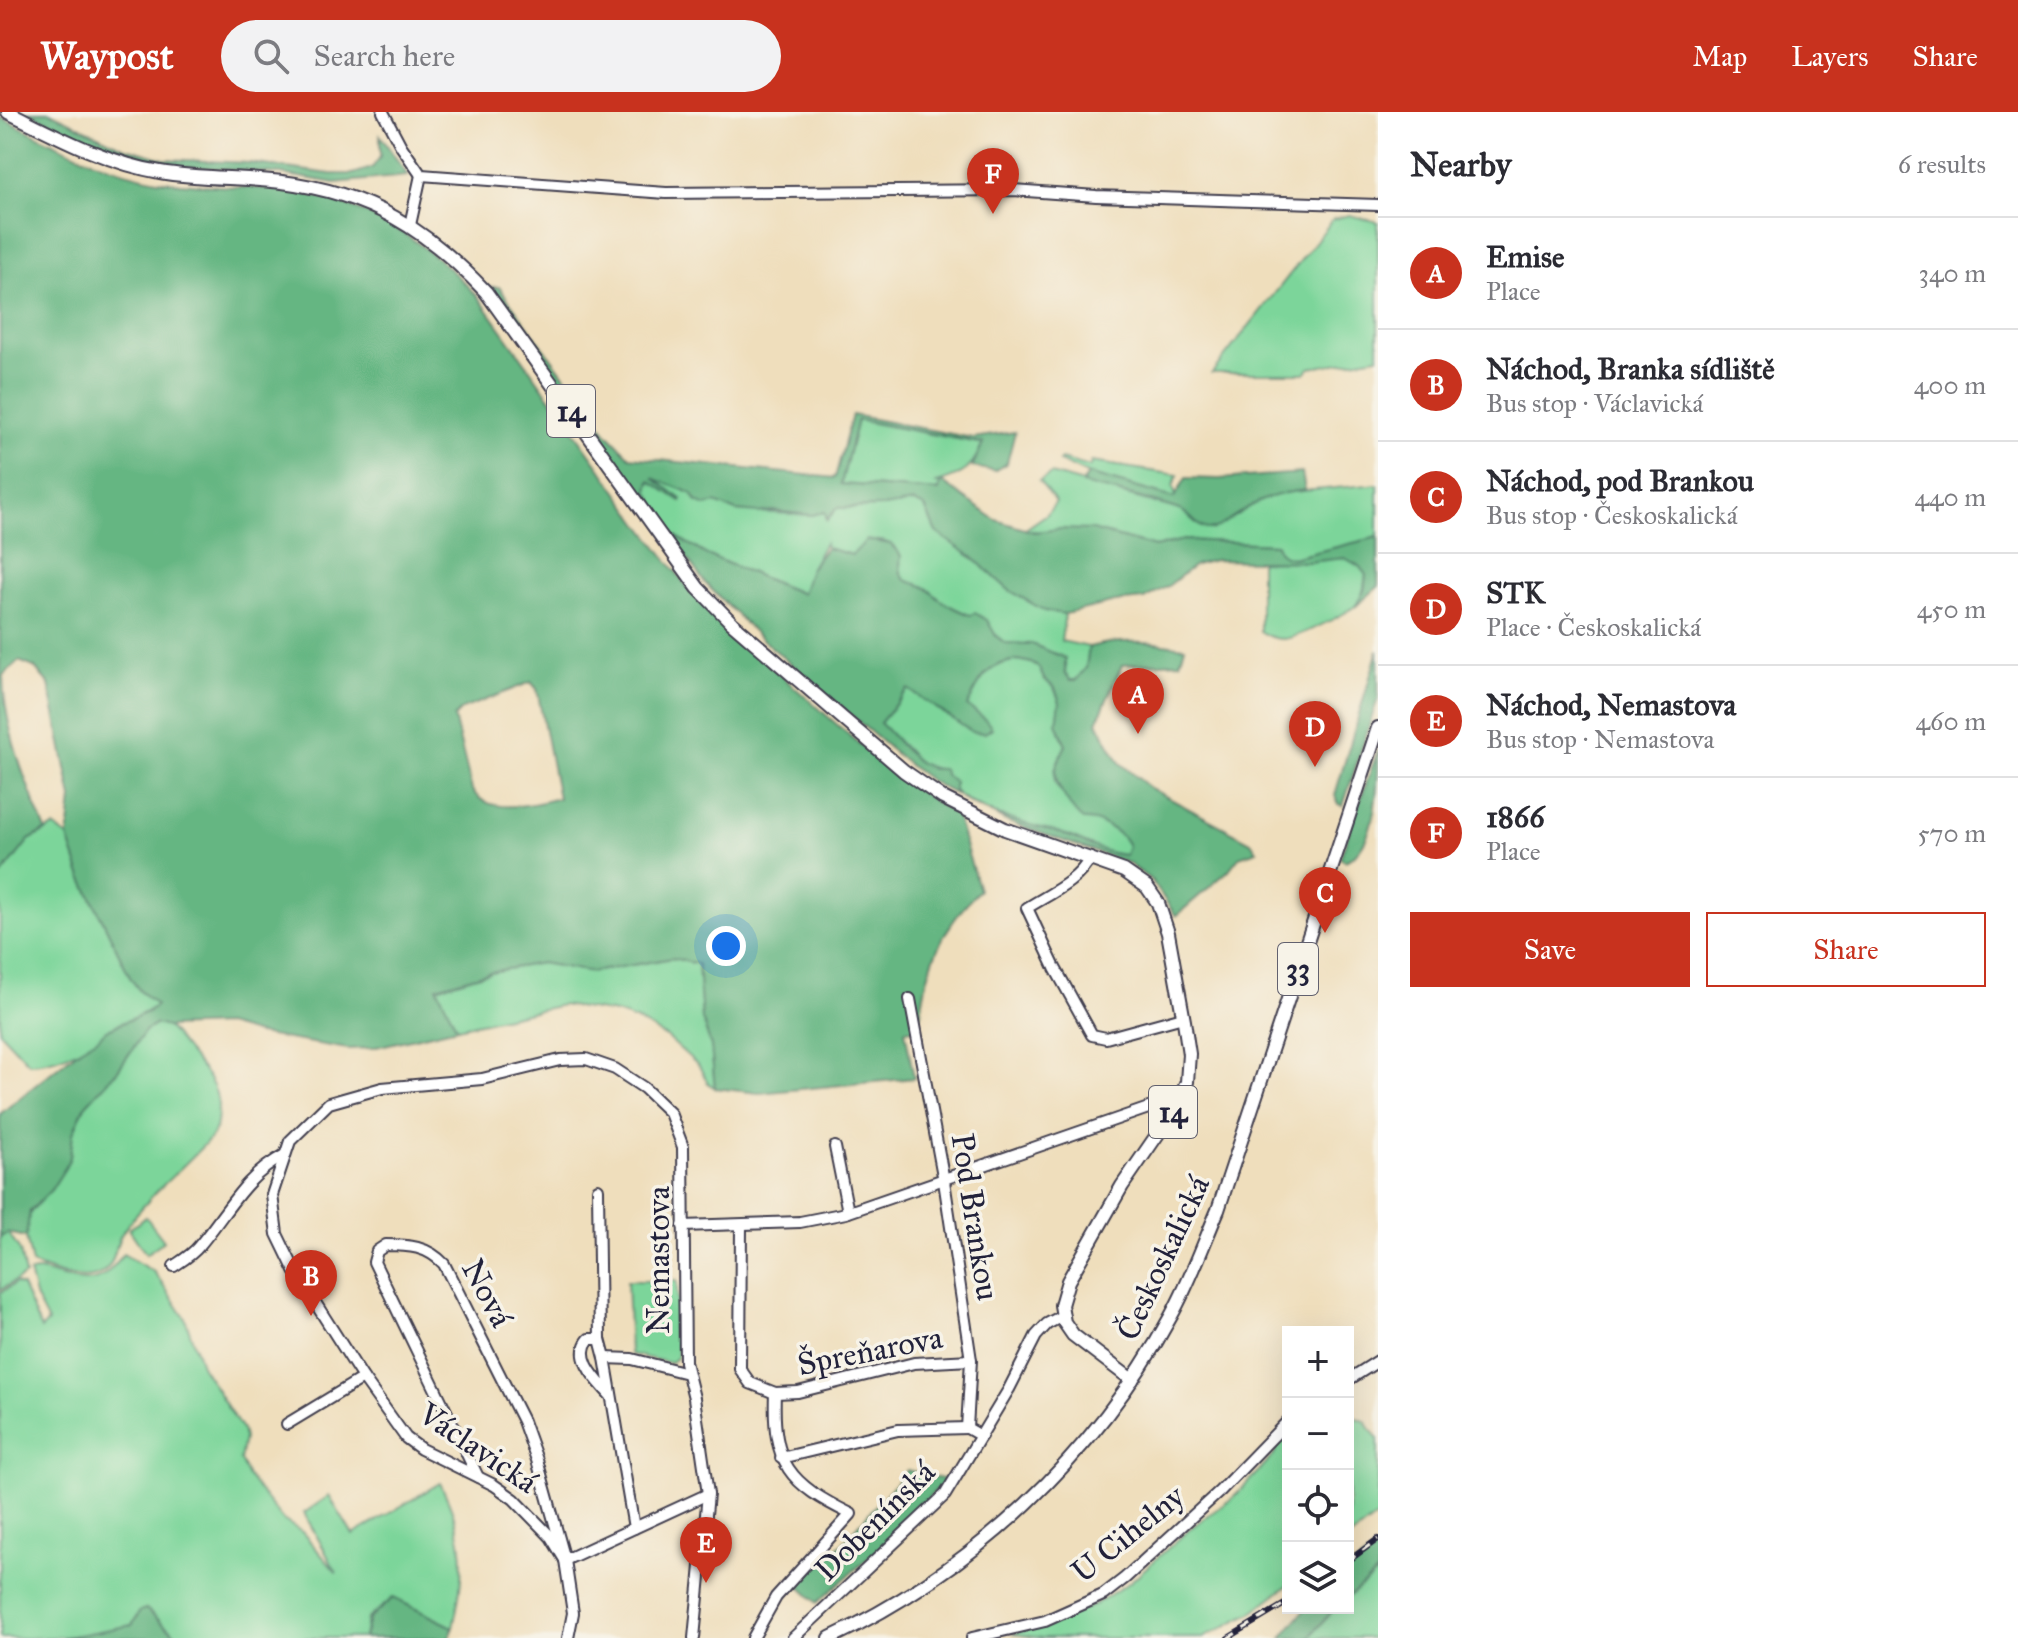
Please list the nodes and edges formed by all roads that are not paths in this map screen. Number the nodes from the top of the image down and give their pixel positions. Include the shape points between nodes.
1 (8, 112) edge
2 (383, 112) edge
3 (421, 175) junction
4 (1378, 205) edge
5 (410, 225) junction
6 (1378, 728) edge
7 (1090, 858) junction
8 (910, 999) dead end
9 (1183, 1017) junction
10 (459, 1082) joint
11 (1177, 1106) junction
12 (835, 1147) dead end
13 (285, 1155) junction
14 (944, 1181) junction
15 (598, 1189) dead end
16 (848, 1212) junction
17 (741, 1225) junction
18 (683, 1226) junction
19 (174, 1266) dead end
20 (1062, 1316) junction
21 (600, 1339) junction
22 (605, 1358) junction
23 (971, 1360) junction
24 (1378, 1361) edge
25 (687, 1373) junction
26 (1354, 1376) edge
27 (363, 1378) junction
28 (1132, 1380) junction
29 (775, 1393) junction
30 (610, 1395) junction
31 (287, 1424) dead end
32 (1282, 1427) edge
33 (967, 1428) junction
34 (981, 1436) junction
35 (781, 1458) junction
36 (478, 1477) junction
37 (708, 1494) junction
38 (634, 1528) junction
39 (565, 1560) junction
40 (568, 1638) edge
41 (694, 1638) edge
42 (753, 1638) edge
43 (793, 1638) edge
44 (830, 1638) edge
45 (972, 1638) edge

1 - 5 main road, 14 via 131,166 333,192
2 - 3 street
3 - 4 street via 666,193 1013,190
3 - 5 street
5 - 7 main road, 14 via 486,292 698,588 732,623 928,789 1005,829
6 - 28 main road, Českoskalická / 33 via 1218,1210 1172,1315
7 - 9 main road, 14 via 1137,878 1153,894 1165,922
7 - 9 street via 1074,879 1027,908 1092,1035 1106,1038
8 - 14 street, Pod Brankou
9 - 11 main road, 14 via 1188,1072
10 - 13 street, Václavická via 382,1088 329,1103 290,1141
10 - 18 street, Nemastova via 560,1060 586,1059 615,1069 644,1088 679,1130
11 - 14 street via 1163,1103
11 - 20 main road, 14 via 1139,1158 1068,1281
12 - 16 street
13 - 19 street, Václavická via 241,1189 198,1249
13 - 27 street, Václavická via 272,1195 277,1234
14 - 16 street
14 - 23 street, Pod Brankou
15 - 21 street
16 - 17 street via 800,1222
17 - 18 street
17 - 29 street, Špreňarova via 740,1369 750,1383
18 - 25 street, Nemastova
20 - 28 main road via 1078,1341
20 - 34 street, Dobenínská via 1036,1336
21 - 22 street
21 - 30 street via 584,1344 584,1360
22 - 25 street
22 - 30 street
23 - 29 street, Špreňarova via 914,1363
23 - 33 street, Pod Brankou
24 - 26 street
25 - 37 street, Nemastova
27 - 31 street
27 - 36 street, Václavická via 406,1438
28 - 44 main road, Českoskalická via 1068,1461 982,1544 914,1593
29 - 35 street
30 - 38 street
32 - 45 street, U Cihelny via 1220,1491 1103,1595 1045,1621
33 - 34 street
33 - 35 street via 898,1430
34 - 43 street, Dobenínská via 945,1495
35 - 42 street via 819,1498 851,1514 776,1597
36 - 39 street, Václavická via 514,1499 551,1537
36 - 39 street, Nová via 374,1262 386,1245 423,1248 444,1264 523,1421
37 - 38 street
37 - 41 street, Nemastova
38 - 39 street
39 - 40 street via 573,1613

